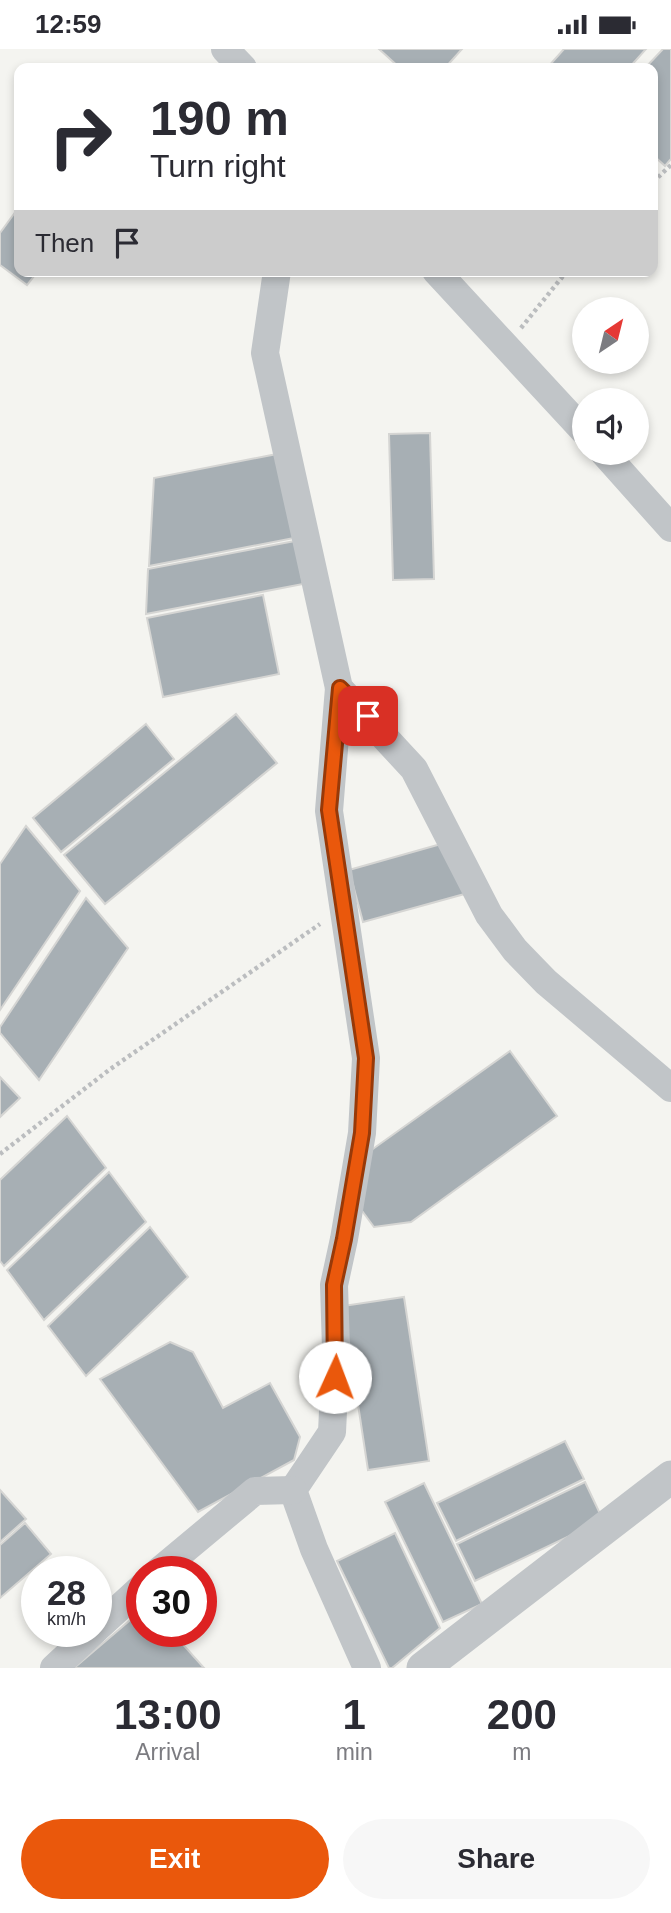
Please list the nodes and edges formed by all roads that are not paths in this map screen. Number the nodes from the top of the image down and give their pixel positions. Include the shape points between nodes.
1 (225, 49) edge
2 (238, 63) edge
3 (276, 277) edge
4 (442, 277) edge
5 (572, 418) edge
6 (615, 465) edge
7 (671, 528) edge
8 (340, 688) junction
9 (671, 1088) edge
10 (671, 1477) edge
11 (293, 1490) junction
12 (177, 1556) edge
13 (126, 1602) edge
14 (112, 1614) edge
15 (77, 1647) edge
16 (54, 1668) edge
17 (367, 1668) edge
18 (423, 1668) edge

1 - 2 street
3 - 8 street via 265,352
4 - 5 street
6 - 7 street
8 - 9 street via 414,769 489,915 515,950
8 - 11 street via 329,810 366,1058 362,1133 334,1285 332,1432
10 - 18 street
11 - 12 street via 255,1491
11 - 17 street
13 - 14 street
15 - 16 street

